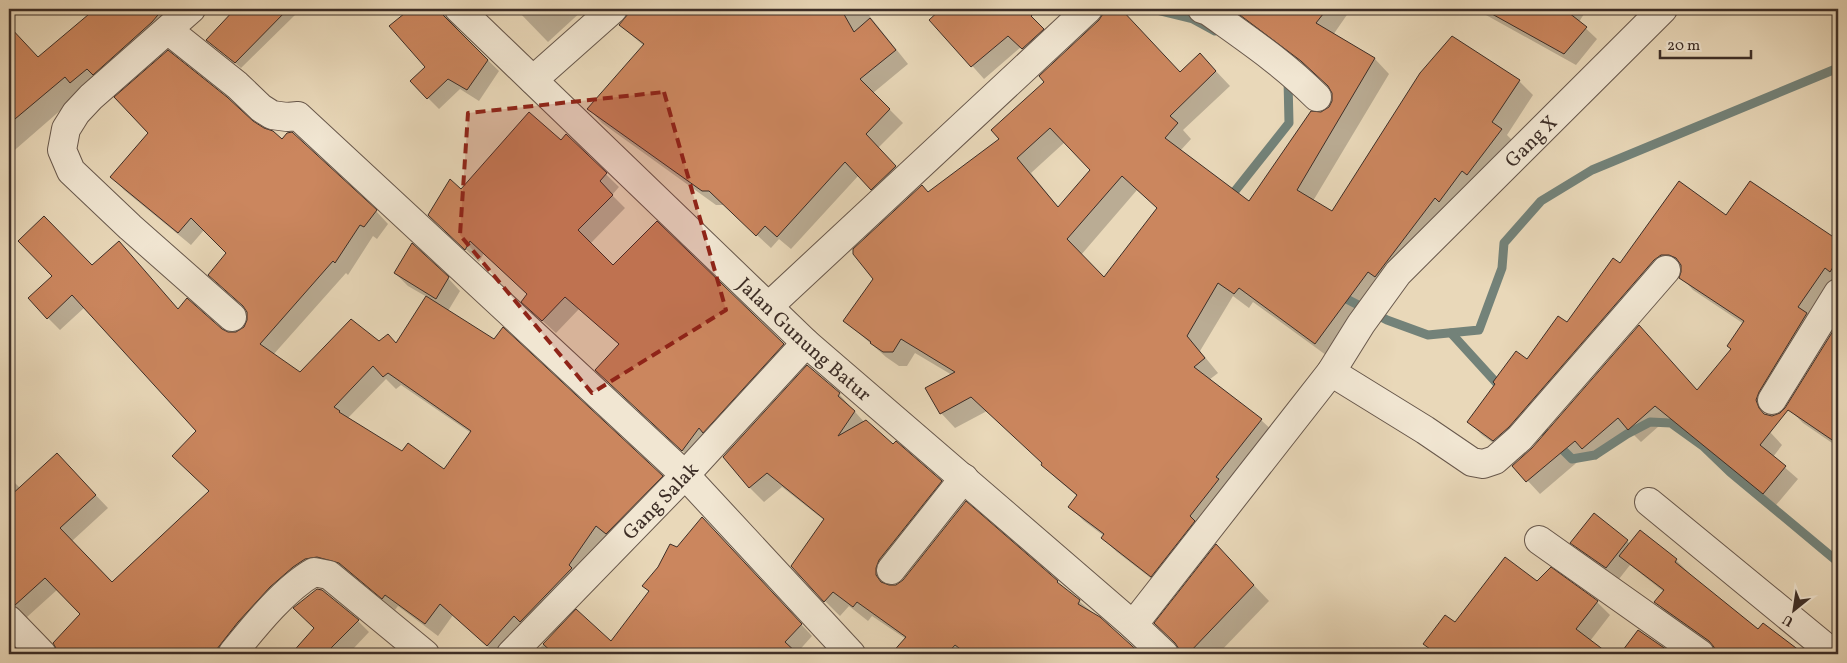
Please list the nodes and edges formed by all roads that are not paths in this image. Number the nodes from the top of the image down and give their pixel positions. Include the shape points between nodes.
1 (191, 9) edge
2 (459, 9) edge
3 (613, 9) edge
4 (1202, 9) edge
5 (1662, 9) edge
6 (1081, 11) edge
7 (168, 30) junction
8 (533, 80) junction
9 (1317, 97) dead end
10 (1666, 270) dead end
11 (1838, 292) edge
12 (769, 306) junction
13 (232, 317) dead end
14 (806, 342) junction
15 (1331, 372) junction
16 (1772, 400) dead end
17 (685, 475) junction
18 (964, 478) junction
19 (1649, 502) dead end
20 (1539, 540) dead end
21 (891, 570) dead end
22 (9, 620) edge
23 (1133, 625) junction
24 (42, 654) edge
25 (232, 654) edge
26 (425, 654) edge
27 (511, 654) edge
28 (851, 654) edge
29 (1164, 654) edge
30 (1700, 654) edge
31 (1834, 654) edge

1 - 7 street
2 - 8 street, Jalan Gunung Batur
3 - 8 street
4 - 9 street via 1275,58
5 - 15 street, Gang X via 1398,273 1360,324
6 - 12 street
7 - 13 street via 76,113 66,129 62,150 71,171
7 - 17 street via 261,108 272,115 298,116
8 - 12 street, Jalan Gunung Batur
10 - 15 street via 1520,438 1496,460 1483,464 1472,462
11 - 16 street
12 - 14 street, Jalan Gunung Batur
14 - 17 street, Gang Salak
14 - 18 street, Jalan Gunung Batur
15 - 23 street, Gang X
17 - 27 street, Gang Salak
17 - 28 street
18 - 21 street
18 - 23 street, Jalan Gunung Batur
19 - 31 street
20 - 30 street
22 - 24 street
23 - 29 street, Jalan Gunung Batur
25 - 26 street via 262,618 303,578 314,572 329,575

